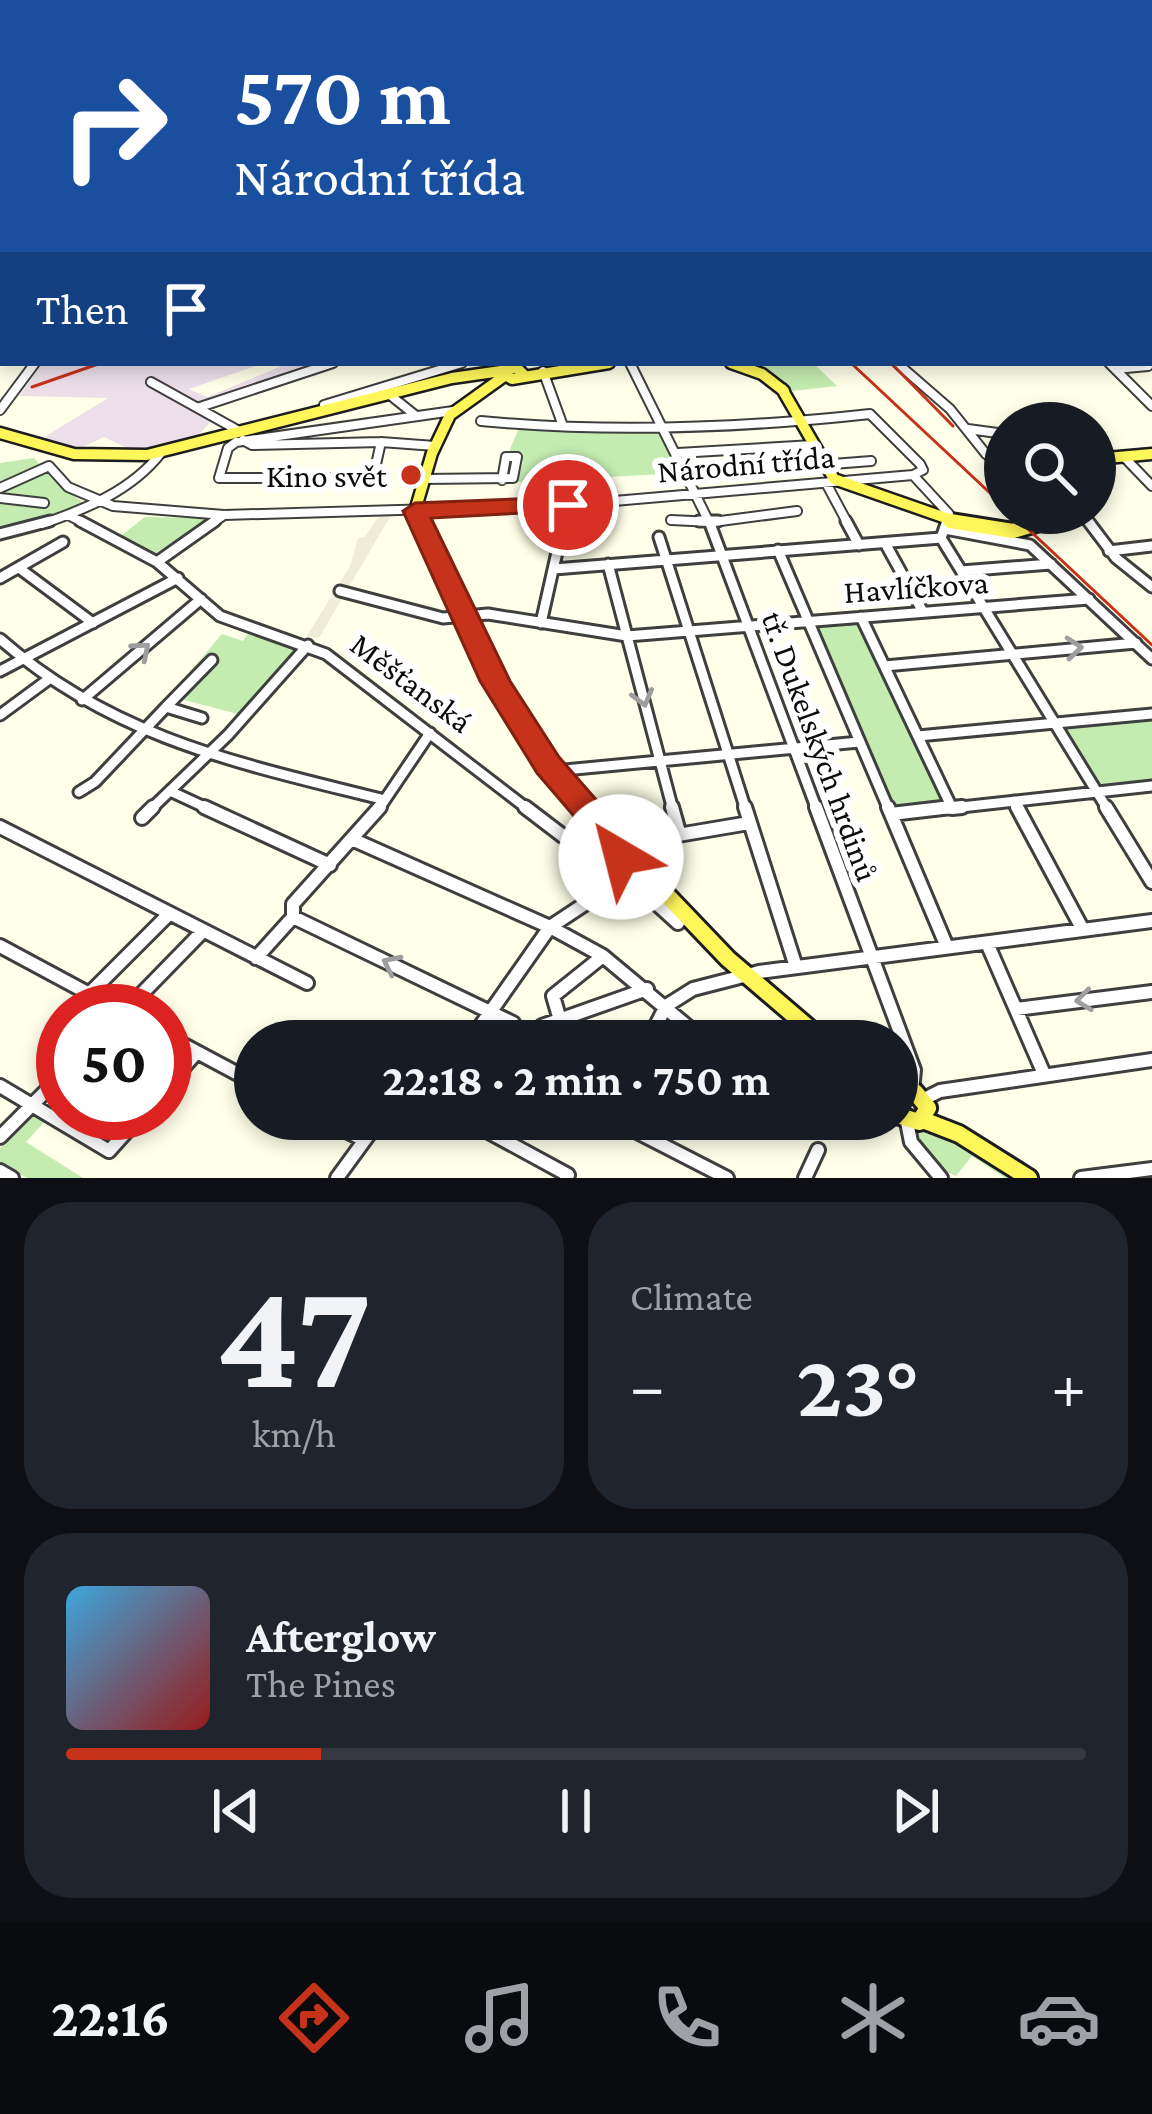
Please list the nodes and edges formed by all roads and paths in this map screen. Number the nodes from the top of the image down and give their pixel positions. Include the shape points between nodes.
1 (32, 366) edge
2 (324, 366) edge
3 (452, 366) edge
4 (573, 366) edge
5 (580, 366) edge
6 (632, 366) edge
7 (739, 366) edge
8 (900, 366) edge
9 (1112, 366) edge
10 (1148, 366) dead end
11 (512, 371) edge
12 (544, 373) junction
13 (151, 382) dead end
14 (381, 388) junction
15 (1152, 390) edge
16 (1138, 391) junction
17 (393, 396) junction
18 (1152, 406) edge
19 (200, 407) junction
20 (0, 410) edge
21 (451, 413) junction
22 (415, 415) junction
23 (481, 421) dead end
24 (804, 421) junction
25 (663, 423) junction
26 (563, 426) junction
27 (968, 429) junction
28 (984, 431) edge
29 (0, 433) edge
30 (237, 436) junction
31 (381, 442) junction
32 (813, 445) junction
33 (435, 446) junction
34 (984, 451) edge
35 (161, 453) junction
36 (678, 453) junction
37 (1152, 454) edge
38 (1124, 457) junction
39 (1116, 458) edge
40 (871, 461) dead end
41 (833, 464) junction
42 (913, 475) junction
43 (424, 479) junction
44 (502, 480) dead end
45 (843, 482) junction
46 (826, 483) junction
47 (1, 486) edge
48 (1152, 486) edge
49 (699, 494) junction
50 (0, 498) edge
51 (96, 501) junction
52 (44, 502) dead end
53 (568, 505) junction
54 (415, 511) junction
55 (796, 511) dead end
56 (68, 515) junction
57 (224, 515) junction
58 (671, 520) dead end
59 (710, 522) junction
60 (945, 529) junction
61 (984, 531) edge
62 (0, 534) edge
63 (1097, 534) edge
64 (659, 537) dead end
65 (63, 542) dead end
66 (885, 543) junction
67 (859, 545) junction
68 (1152, 546) edge
69 (778, 550) junction
70 (1109, 550) junction
71 (722, 555) junction
72 (666, 559) junction
73 (158, 562) junction
74 (608, 564) junction
75 (1051, 564) junction
76 (19, 568) junction
77 (554, 569) junction
78 (962, 571) junction
79 (0, 578) edge
80 (178, 578) junction
81 (1152, 587) edge
82 (340, 591) dead end
83 (201, 599) junction
84 (1088, 599) junction
85 (984, 608) junction
86 (923, 612) junction
87 (463, 616) junction
88 (861, 617) junction
89 (808, 621) junction
90 (93, 623) junction
91 (541, 623) junction
92 (747, 626) junction
93 (688, 631) junction
94 (627, 636) junction
95 (0, 639) edge
96 (1136, 643) junction
97 (308, 645) junction
98 (1012, 653) junction
99 (1152, 658) edge
100 (20, 660) junction
101 (212, 660) dead end
102 (885, 666) junction
103 (0, 671) edge
104 (49, 679) junction
105 (82, 700) junction
106 (166, 707) junction
107 (0, 715) edge
108 (1152, 715) edge
109 (202, 718) dead end
110 (1055, 723) junction
111 (140, 734) junction
112 (430, 734) junction
113 (918, 736) junction
114 (859, 742) junction
115 (794, 748) junction
116 (209, 754) junction
117 (727, 754) junction
118 (659, 760) junction
119 (553, 771) junction
120 (1152, 786) edge
121 (170, 791) junction
122 (1097, 791) junction
123 (79, 792) dead end
124 (385, 800) junction
125 (1014, 801) junction
126 (952, 808) junction
127 (890, 814) junction
128 (142, 818) dead end
129 (749, 823) junction
130 (2, 830) edge
131 (679, 832) junction
132 (354, 840) junction
133 (610, 849) junction
134 (1146, 861) edge
135 (330, 865) junction
136 (618, 882) junction
137 (1152, 882) edge
138 (168, 915) junction
139 (293, 917) junction
140 (1152, 921) edge
141 (678, 922) dead end
142 (550, 926) junction
143 (1083, 930) junction
144 (202, 932) junction
145 (987, 943) junction
146 (0, 946) edge
147 (947, 947) junction
148 (603, 956) junction
149 (256, 958) junction
150 (871, 958) junction
151 (796, 967) junction
152 (747, 976) junction
153 (307, 983) dead end
154 (70, 984) edge
155 (99, 984) edge
156 (150, 984) edge
157 (647, 989) junction
158 (1152, 992) edge
159 (666, 1006) junction
160 (1016, 1009) junction
161 (488, 1011) junction
162 (560, 1019) joint
163 (483, 1020) edge
164 (507, 1020) edge
165 (659, 1020) edge
166 (682, 1020) edge
167 (799, 1020) edge
168 (895, 1020) edge
169 (192, 1049) edge
170 (197, 1052) junction
171 (192, 1058) edge
172 (1152, 1060) edge
173 (234, 1072) edge
174 (1044, 1074) junction
175 (0, 1086) edge
176 (918, 1100) edge
177 (36, 1102) edge
178 (33, 1105) junction
179 (36, 1107) edge
180 (918, 1108) edge
181 (0, 1137) edge
182 (92, 1140) edge
183 (118, 1140) edge
184 (504, 1140) edge
185 (653, 1140) edge
186 (911, 1140) edge
187 (364, 1141) edge
188 (818, 1150) dead end
189 (1152, 1169) edge
190 (0, 1171) edge
191 (12, 1178) edge
192 (337, 1178) edge
193 (566, 1178) edge
194 (727, 1178) edge
195 (805, 1178) edge
196 (941, 1178) edge
197 (1029, 1178) edge
198 (1084, 1178) edge

1 - 20 street
2 - 19 street
3 - 14 street
4 - 11 main road
5 - 12 main road
6 - 25 street, tř. Dukelských hrdinů
7 - 24 main road via 782,389
8 - 27 street
9 - 10 street
9 - 16 street
11 - 12 main road
11 - 17 main road
11 - 21 main road
12 - 26 street
13 - 19 street
14 - 17 street
14 - 30 street
15 - 16 street
16 - 18 street
17 - 22 street
17 - 30 main road
19 - 30 street
21 - 22 street
21 - 33 main road
22 - 30 street
23 - 26 street
24 - 25 street
24 - 32 main road
24 - 41 main road
24 - 42 street via 870,414 920,464
25 - 26 street
25 - 36 street, tř. Dukelských hrdinů
27 - 28 street
27 - 34 street
29 - 35 main road via 83,455
30 - 31 street via 251,445
30 - 31 street via 221,479 373,478
30 - 35 main road
31 - 33 street
32 - 36 street
32 - 45 main road
33 - 43 main road
35 - 51 street via 150,469
36 - 49 street, tř. Dukelských hrdinů
37 - 38 main road
38 - 39 main road
38 - 48 street
40 - 41 street
41 - 45 main road
42 - 45 street, Národní třída
42 - 60 street via 939,500
43 - 44 street
43 - 54 main road
45 - 46 street, Národní třída
45 - 60 main road
46 - 49 street, Národní třída
46 - 67 street
47 - 51 street via 49,466
49 - 53 street, Národní třída
49 - 59 street, tř. Dukelských hrdinů
50 - 52 street
51 - 56 street
51 - 57 street, Národní třída
53 - 54 street, Národní třída
53 - 77 street
54 - 57 street, Národní třída
54 - 87 main road
55 - 59 street, Národní třída
56 - 62 street
56 - 73 street, Měšťanská
57 - 73 street
58 - 59 street, Národní třída
59 - 71 street, tř. Dukelských hrdinů
60 - 61 main road
60 - 66 street
60 - 75 street via 1024,542
60 - 78 street
63 - 70 street
64 - 72 street
65 - 76 street
66 - 67 street
66 - 86 street
67 - 69 street
68 - 70 street
69 - 71 street
69 - 89 street
70 - 81 street
71 - 72 street
71 - 92 street, tř. Dukelských hrdinů
72 - 74 street
72 - 93 street
73 - 80 street, Měšťanská
74 - 77 street
74 - 94 street
75 - 78 street
75 - 84 street
76 - 79 street
76 - 90 street
77 - 91 street
78 - 85 street
80 - 83 street, Měšťanská
80 - 90 street
82 - 87 street, Havlíčkova
83 - 97 street, Měšťanská via 220,616
105 -> 83 street
84 - 85 street, Havlíčkova
84 - 96 street
85 - 86 street, Havlíčkova
85 - 98 street
86 - 88 street, Havlíčkova
87 - 91 street, Havlíčkova
87 - 119 main road
88 - 89 street, Havlíčkova
88 - 102 street
89 - 92 street, Havlíčkova
89 - 114 street
90 - 100 street
91 - 94 street, Havlíčkova
92 - 93 street, Havlíčkova
92 - 115 street, tř. Dukelských hrdinů
93 - 94 street, Havlíčkova
93 - 117 street
94 -> 118 street
95 - 100 street
98 -> 96 street
96 - 99 street
97 - 112 street, Měšťanská
97 - 116 street
98 - 102 street
98 - 110 street
100 - 103 street
100 - 104 street
101 - 106 street
102 - 113 street
104 - 105 street
104 - 107 street
105 - 111 street
106 - 109 street
106 - 111 street
108 - 110 street
110 - 113 street
110 - 122 street
111 - 116 street
111 - 123 street
112 - 124 street
112 - 133 street, Měšťanská via 563,836
113 - 126 street
114 - 115 street
114 - 127 street
115 - 117 street
115 - 150 street, tř. Dukelských hrdinů
116 - 121 street
116 - 124 street
117 - 118 street
117 - 129 street
118 - 119 street
118 - 131 street
119 - 133 main road
120 - 122 street
121 - 128 street
121 - 135 street
122 - 125 street
122 - 134 street
124 - 132 street
125 - 126 street
125 - 143 street
126 - 127 street
127 - 147 street
129 - 131 street
129 - 151 street
130 - 138 street
131 - 133 street
132 - 135 street
132 - 142 street
133 - 136 street
133 - 152 main road, Měšťanská
134 - 137 street
135 - 139 street via 293,904
136 - 141 street via 634,883
136 - 142 street
138 - 144 street
138 - 155 street
139 - 149 street
161 -> 139 street
140 - 143 street
142 - 148 street
142 - 161 street
143 - 145 street
144 - 149 street
144 - 156 street
145 - 147 street
145 - 160 street
146 - 154 street
147 - 150 street
148 - 157 street
148 - 162 street via 560,987 553,1006
149 - 153 street
150 - 151 street
150 - 168 street, tř. Dukelských hrdinů
151 - 152 street
152 - 159 street via 694,989
152 - 167 main road, Měšťanská
157 - 159 street
157 - 162 street
158 -> 160 street
159 - 165 street
159 - 166 street
160 - 174 street
161 - 163 street
161 - 164 street
169 - 170 street
170 - 171 street
170 - 173 street
172 - 174 street
174 - 176 street
175 - 178 street
177 - 178 street
178 - 179 street
178 - 181 street
180 - 197 main road
182 - 183 street via 109,1150
184 - 193 street
185 - 194 street
186 - 196 street, tř. Dukelských hrdinů
187 - 192 street
188 - 195 street
189 - 198 street
190 - 191 street

